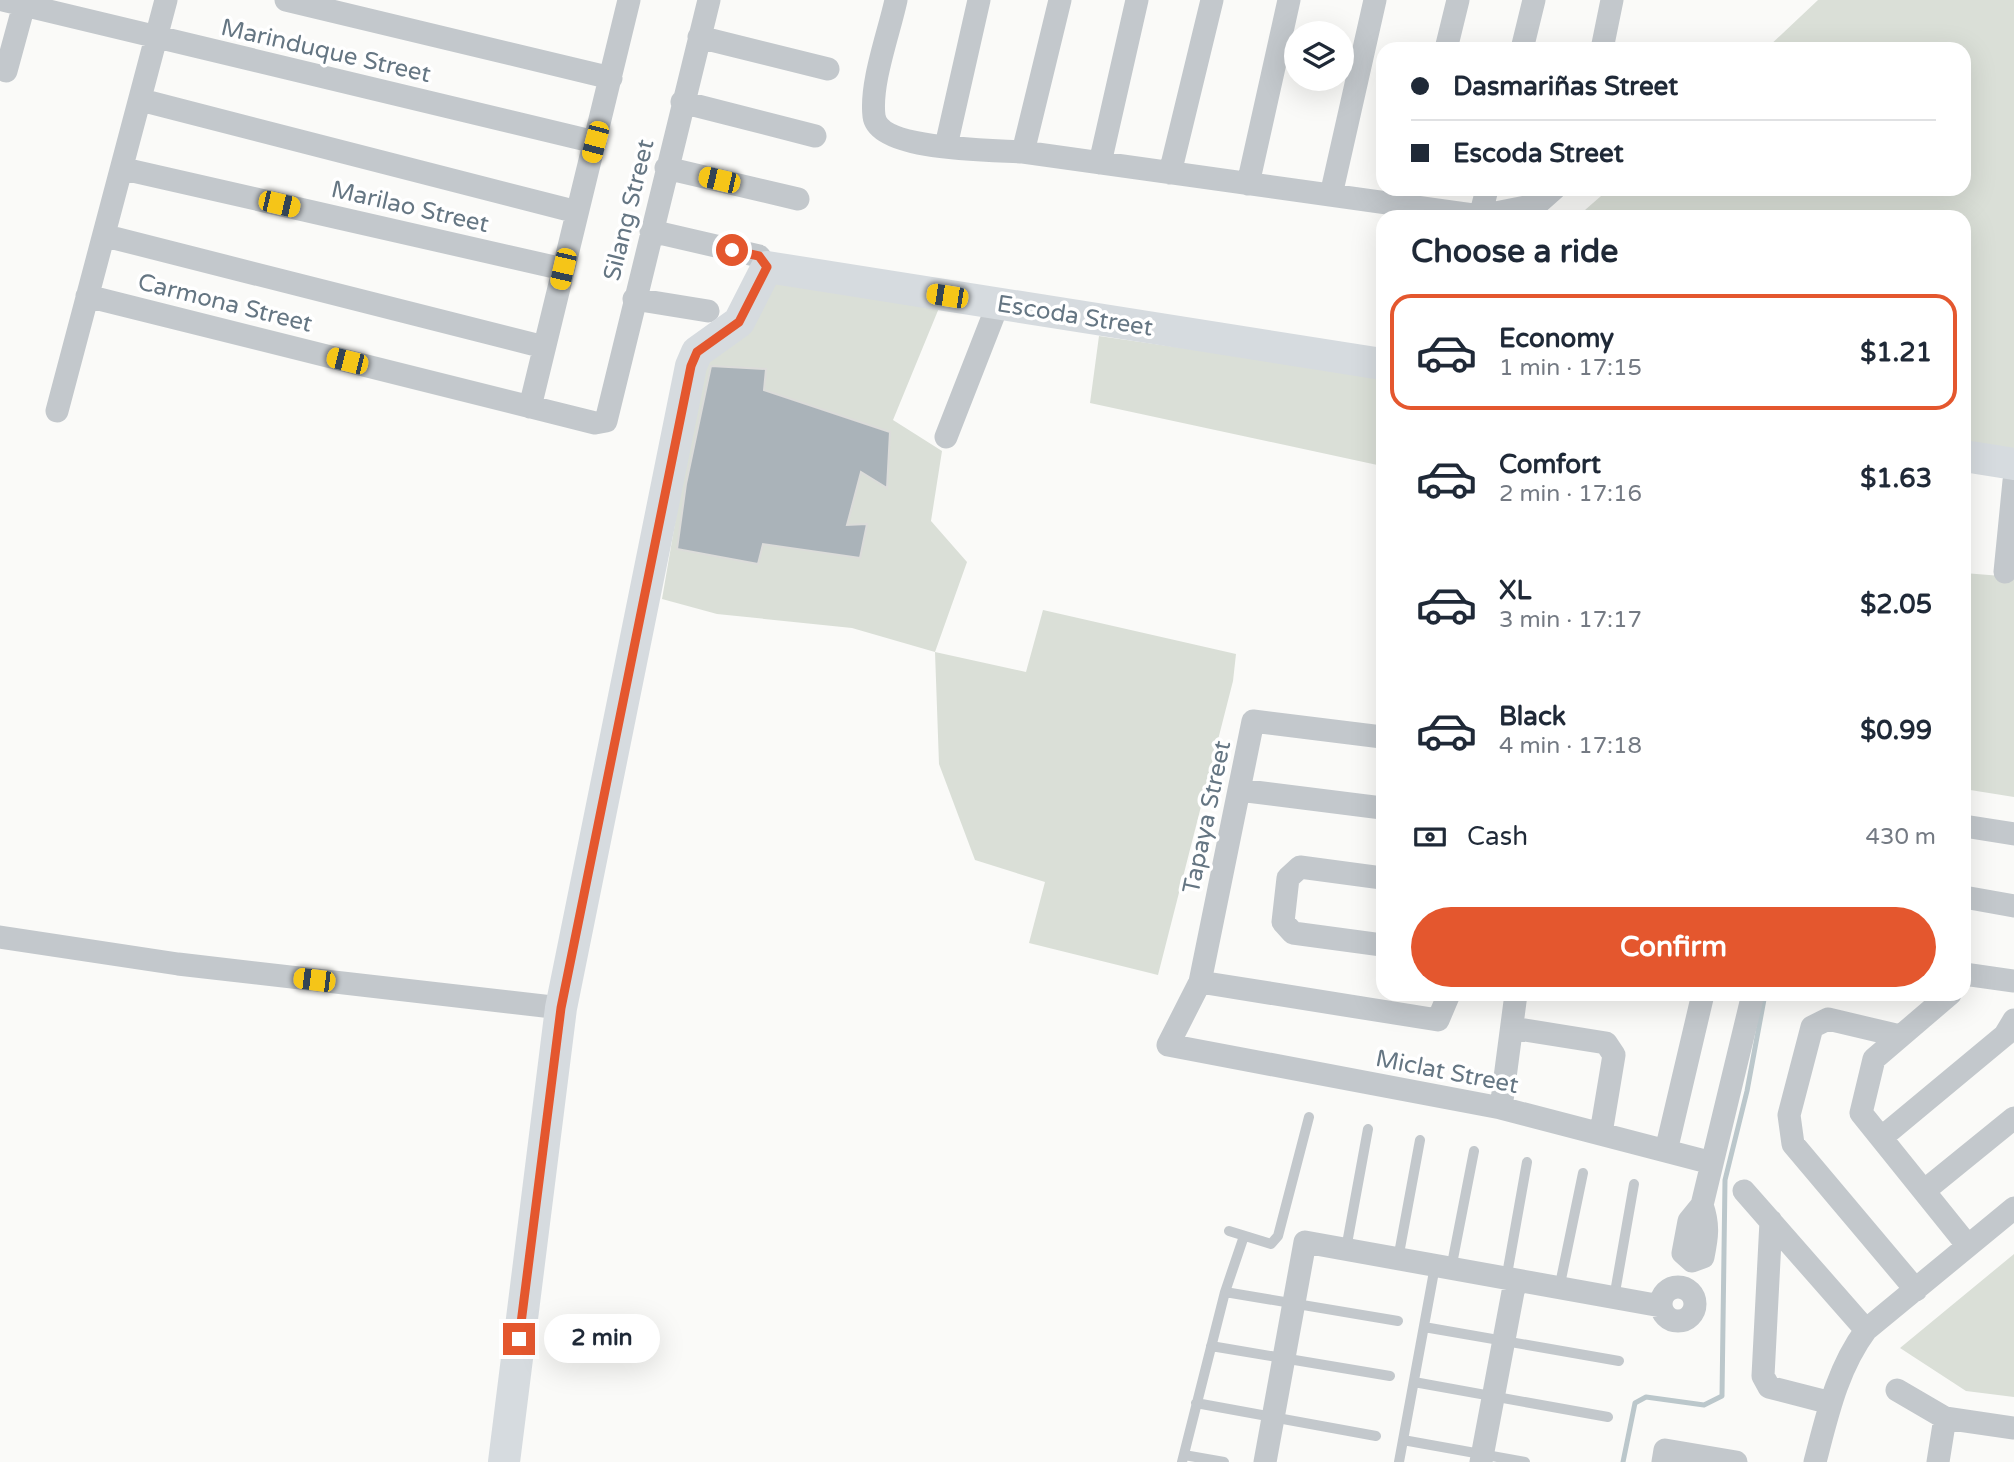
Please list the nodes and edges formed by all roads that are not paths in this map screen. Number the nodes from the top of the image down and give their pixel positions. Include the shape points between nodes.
1 (166, 0) edge
2 (286, 0) edge
3 (629, 0) edge
4 (709, 0) edge
5 (897, 0) edge
6 (979, 0) edge
7 (1060, 0) edge
8 (1137, 0) edge
9 (1212, 0) edge
10 (1289, 0) edge
11 (1375, 0) edge
12 (1458, 0) edge
13 (1534, 0) edge
14 (1612, 0) edge
15 (14, 2) edge
16 (699, 37) junction
17 (158, 38) junction
18 (1448, 42) edge
19 (1524, 42) edge
20 (1603, 42) edge
21 (828, 69) dead end
22 (6, 71) dead end
23 (611, 78) junction
24 (141, 100) junction
25 (682, 102) junction
26 (815, 136) dead end
27 (595, 142) junction
28 (946, 146) junction
29 (1023, 152) junction
30 (1100, 163) junction
31 (666, 168) junction
32 (124, 169) junction
33 (1170, 173) junction
34 (1248, 184) junction
35 (1331, 195) junction
36 (1546, 196) edge
37 (1411, 198) edge
38 (798, 199) dead end
39 (1455, 210) edge
40 (1513, 210) edge
41 (577, 212) junction
42 (651, 231) junction
43 (106, 236) junction
44 (767, 267) junction
45 (563, 269) junction
46 (87, 296) junction
47 (634, 299) junction
48 (998, 304) junction
49 (708, 311) dead end
50 (544, 347) junction
51 (1376, 363) edge
52 (530, 407) junction
53 (57, 411) dead end
54 (595, 423) joint
55 (946, 437) dead end
56 (1971, 457) edge
57 (2014, 464) edge
58 (2014, 481) edge
59 (2005, 572) dead end
60 (1376, 736) edge
61 (1239, 790) junction
62 (1376, 807) edge
63 (1971, 827) edge
64 (2014, 834) edge
65 (1376, 876) edge
66 (1971, 898) edge
67 (2014, 906) edge
68 (0, 937) edge
69 (1376, 944) edge
70 (1971, 976) edge
71 (2014, 981) edge
72 (1200, 982) junction
73 (1446, 1001) edge
74 (1515, 1001) edge
75 (1701, 1001) edge
76 (1751, 1001) edge
77 (1942, 1001) edge
78 (561, 1008) junction
79 (2014, 1020) edge
80 (1512, 1028) junction
81 (1900, 1036) junction
82 (1168, 1045) joint
83 (1501, 1108) junction
84 (1308, 1117) dead end
85 (2014, 1118) edge
86 (1367, 1129) dead end
87 (1601, 1133) junction
88 (1881, 1138) junction
89 (1420, 1140) dead end
90 (1474, 1151) dead end
91 (1666, 1151) junction
92 (1527, 1162) dead end
93 (1712, 1163) junction
94 (1583, 1173) dead end
95 (1634, 1184) dead end
96 (1744, 1191) dead end
97 (1924, 1191) junction
98 (2014, 1208) edge
99 (1771, 1221) junction
100 (1229, 1231) dead end
101 (1244, 1236) junction
102 (1968, 1246) junction
103 (1346, 1249) junction
104 (1398, 1259) junction
105 (1443, 1268) junction
106 (1510, 1280) junction
107 (1559, 1289) junction
108 (1916, 1290) junction
109 (1225, 1292) junction
110 (1614, 1298) junction
111 (1294, 1304) junction
112 (1398, 1321) dead end
113 (1424, 1327) junction
114 (1866, 1331) junction
115 (1504, 1341) junction
116 (1211, 1346) junction
117 (1284, 1358) junction
118 (1619, 1361) dead end
119 (1390, 1376) dead end
120 (1414, 1382) junction
121 (1897, 1390) dead end
122 (1493, 1396) junction
123 (1196, 1403) junction
124 (1831, 1403) junction
125 (1273, 1417) junction
126 (1608, 1418) dead end
127 (1945, 1418) junction
128 (2014, 1428) edge
129 (1376, 1436) dead end
130 (1403, 1440) junction
131 (1183, 1458) edge
132 (1482, 1458) edge
133 (505, 1462) edge
134 (1224, 1462) edge
135 (1265, 1462) edge
136 (1399, 1462) edge
137 (1525, 1462) edge
138 (1663, 1462) edge
139 (1736, 1462) edge
140 (1815, 1462) edge
141 (1938, 1462) edge

1 - 17 street
2 - 23 street
3 - 23 street
4 - 16 street, Silang Street
5 - 28 street via 876,85 874,116 891,136
6 - 28 street
7 - 29 street
8 - 30 street
9 - 33 street
10 - 34 street
11 - 35 street
12 - 18 street
13 - 19 street
14 - 20 street
15 - 17 street, Marinduque Street
15 - 22 street
16 - 21 street
16 - 25 street, Silang Street
17 - 24 street
17 - 27 street, Marinduque Street
23 - 27 street
24 - 32 street
24 - 41 street
25 - 26 street
25 - 31 street, Silang Street
27 - 41 street
28 - 29 street
29 - 30 street
30 - 33 street
31 - 38 street
31 - 42 street, Silang Street
32 - 43 street
32 - 45 street, Marilao Street
33 - 34 street
34 - 35 street
35 - 37 street
36 - 40 street via 1536,205
37 - 39 street
41 - 45 street
42 - 44 street via 759,256
42 - 47 street, Silang Street
43 - 46 street
43 - 50 street
44 - 48 street, Escoda Street
44 - 78 street via 739,322 703,347 691,366
45 - 50 street
46 - 52 street, Carmona Street
46 - 53 street
47 - 49 street
47 - 54 street, Silang Street via 606,421
48 - 51 street, Escoda Street
48 - 55 street
50 - 52 street
52 - 54 street, Carmona Street
56 - 57 street
58 - 59 street
60 - 61 street, Tapaya Street via 1253,721
61 - 62 street
61 - 72 street, Tapaya Street
63 - 64 street
65 - 69 street via 1300,867 1288,878 1283,922 1293,933
66 - 67 street
68 - 78 street via 178,964
70 - 71 street
72 - 73 street via 1438,1020
72 - 82 street, Tapaya Street
74 - 80 street
75 - 91 street
76 - 93 street
77 - 81 street
78 - 133 street
79 - 88 street via 2005,1035
80 - 83 street
80 - 87 street via 1606,1043 1614,1055
81 - 88 street via 1874,1059 1861,1113
81 - 108 street via 1828,1019 1812,1027 1788,1115 1793,1144
82 - 83 street, Miclat Street
83 - 87 street, Miclat Street
84 - 101 lane via 1278,1236 1271,1244
85 - 97 street
86 - 103 lane
87 - 91 street, Miclat Street
88 - 97 street
89 - 104 lane
90 - 105 lane
91 - 93 street, Miclat Street
92 - 106 lane
93 - 110 street via 1702,1205 1689,1221 1683,1253 1692,1261 1685,1289 1695,1301 1693,1311 1686,1319 1675,1321 1665,1316 1661,1306
94 - 107 lane
95 - 110 lane
96 - 99 street
97 - 102 street
98 - 102 street
99 - 114 street
99 - 124 street via 1763,1376 1769,1387
100 - 101 lane
101 - 109 lane
102 - 108 street
103 - 104 street
103 - 111 street via 1305,1242
104 - 105 street
105 - 106 street
105 - 113 lane
106 - 107 street
106 - 115 street
107 - 110 street
108 - 114 street
109 - 111 lane
109 - 116 lane
111 - 112 lane
111 - 117 street
113 - 115 lane
113 - 120 lane
114 - 124 street via 1849,1354
115 - 118 lane
115 - 122 street
116 - 117 lane
116 - 123 lane
117 - 119 lane
117 - 125 street
120 - 122 lane
120 - 130 lane
121 - 127 street
122 - 126 lane
122 - 132 street
123 - 125 lane
123 - 131 lane
124 - 140 street
125 - 129 lane
125 - 135 street
127 - 128 street
127 - 141 street
130 - 132 lane
130 - 136 lane
131 - 134 lane
132 - 137 lane
138 - 139 street via 1665,1450

